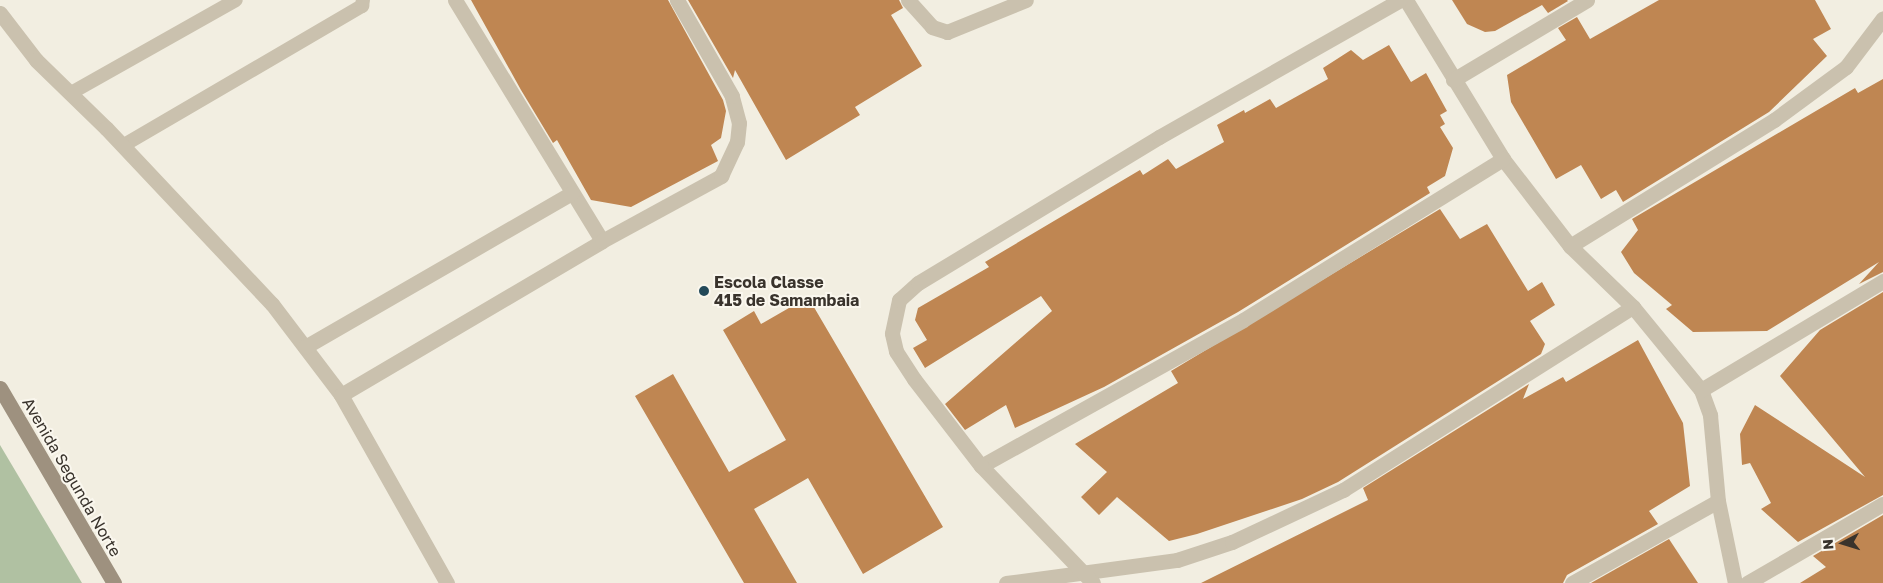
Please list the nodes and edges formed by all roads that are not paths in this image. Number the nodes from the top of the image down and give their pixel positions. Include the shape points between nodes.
1 (236, 0) edge
2 (363, 0) edge
3 (455, 0) edge
4 (677, 0) edge
5 (908, 0) edge
6 (1026, 0) edge
7 (1400, 0) edge
8 (1406, 0) edge
9 (1587, 0) edge
10 (0, 13) edge
11 (1883, 18) edge
12 (1453, 80) junction
13 (71, 93) junction
14 (124, 146) junction
15 (1503, 159) junction
16 (572, 193) junction
17 (602, 241) junction
18 (1570, 246) junction
19 (1883, 281) edge
20 (1633, 307) junction
21 (305, 347) junction
22 (0, 388) edge
23 (1702, 390) junction
24 (340, 395) junction
25 (981, 466) junction
26 (1718, 501) junction
27 (1883, 504) edge
28 (1089, 578) edge
29 (114, 583) edge
30 (446, 583) edge
31 (1006, 583) edge
32 (1572, 583) edge
33 (1735, 583) edge
34 (1747, 583) edge

1 - 13 lane
2 - 14 lane via 362,6
3 - 16 street
4 - 17 street via 732,96 739,123 737,142 721,176
5 - 6 street via 932,27 947,32
7 - 25 street via 1159,137 918,284 899,300 892,317 896,351
8 - 12 street
9 - 12 street
10 - 13 street via 36,60
11 - 18 street via 1846,67 1782,114
12 - 15 street
13 - 14 street
14 - 21 street via 266,296
15 - 18 street
15 - 25 street via 1243,320
16 - 17 street
16 - 21 street
17 - 24 street
18 - 20 street
19 - 23 street
20 - 23 street
20 - 28 street via 1343,490 1232,542 1177,560
21 - 24 street
22 - 29 main road, Avenida Segunda Norte
23 - 26 street via 1710,415
24 - 30 street
25 - 28 street
26 - 32 street
26 - 33 street
27 - 34 street
28 - 31 street

